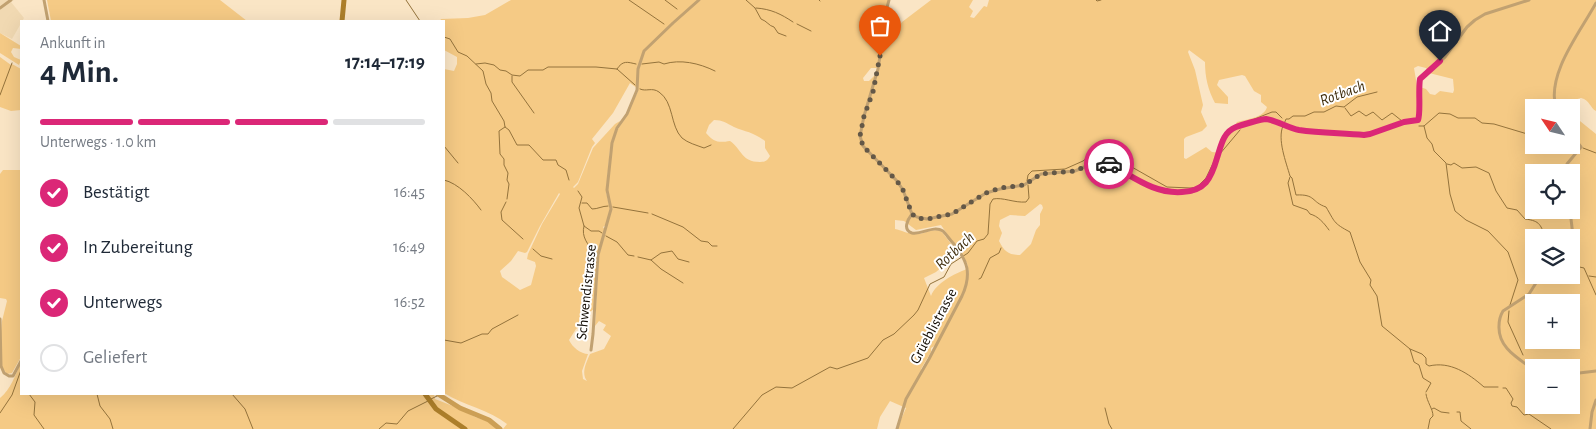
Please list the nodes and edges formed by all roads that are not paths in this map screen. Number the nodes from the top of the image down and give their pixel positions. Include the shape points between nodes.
1 (11, 0) edge
2 (44, 0) edge
3 (344, 0) edge
4 (699, 0) edge
5 (889, 0) edge
6 (1529, 0) edge
7 (1596, 4) edge
8 (0, 8) edge
9 (48, 20) edge
10 (342, 20) edge
11 (1555, 99) edge
12 (1576, 154) edge
13 (1567, 164) edge
14 (912, 214) junction
15 (1535, 284) edge
16 (0, 319) edge
17 (591, 350) dead end
18 (20, 363) edge
19 (1525, 363) edge
20 (1596, 371) edge
21 (1580, 373) edge
22 (428, 398) edge
23 (1596, 400) edge
24 (464, 429) edge
25 (897, 429) edge
26 (1590, 429) edge

1 - 8 street
2 - 9 street
3 - 10 street
4 - 17 street, Schwendistrasse via 644,51 638,69 637,90 612,143 607,190 611,209 598,256
5 - 14 street via 879,37 878,69 860,136 863,146 897,181
6 - 14 street via 1470,23 1445,57 1420,79 1418,120 1364,135 1300,130 1265,119 1237,127 1222,140 1212,173 1205,184 1192,192 1164,192 1098,161 1075,171 1041,174 1024,185 986,193 952,214 927,219
7 - 11 street via 1563,62 1554,91
12 - 13 street
14 - 25 street, Grüeblistrasse via 907,221 910,232 942,231 968,268 966,287 906,399
15 - 19 street via 1529,294 1502,312 1499,323 1504,346
16 - 18 street via 4,373 12,376
20 - 21 street
22 - 24 street
23 - 26 street

